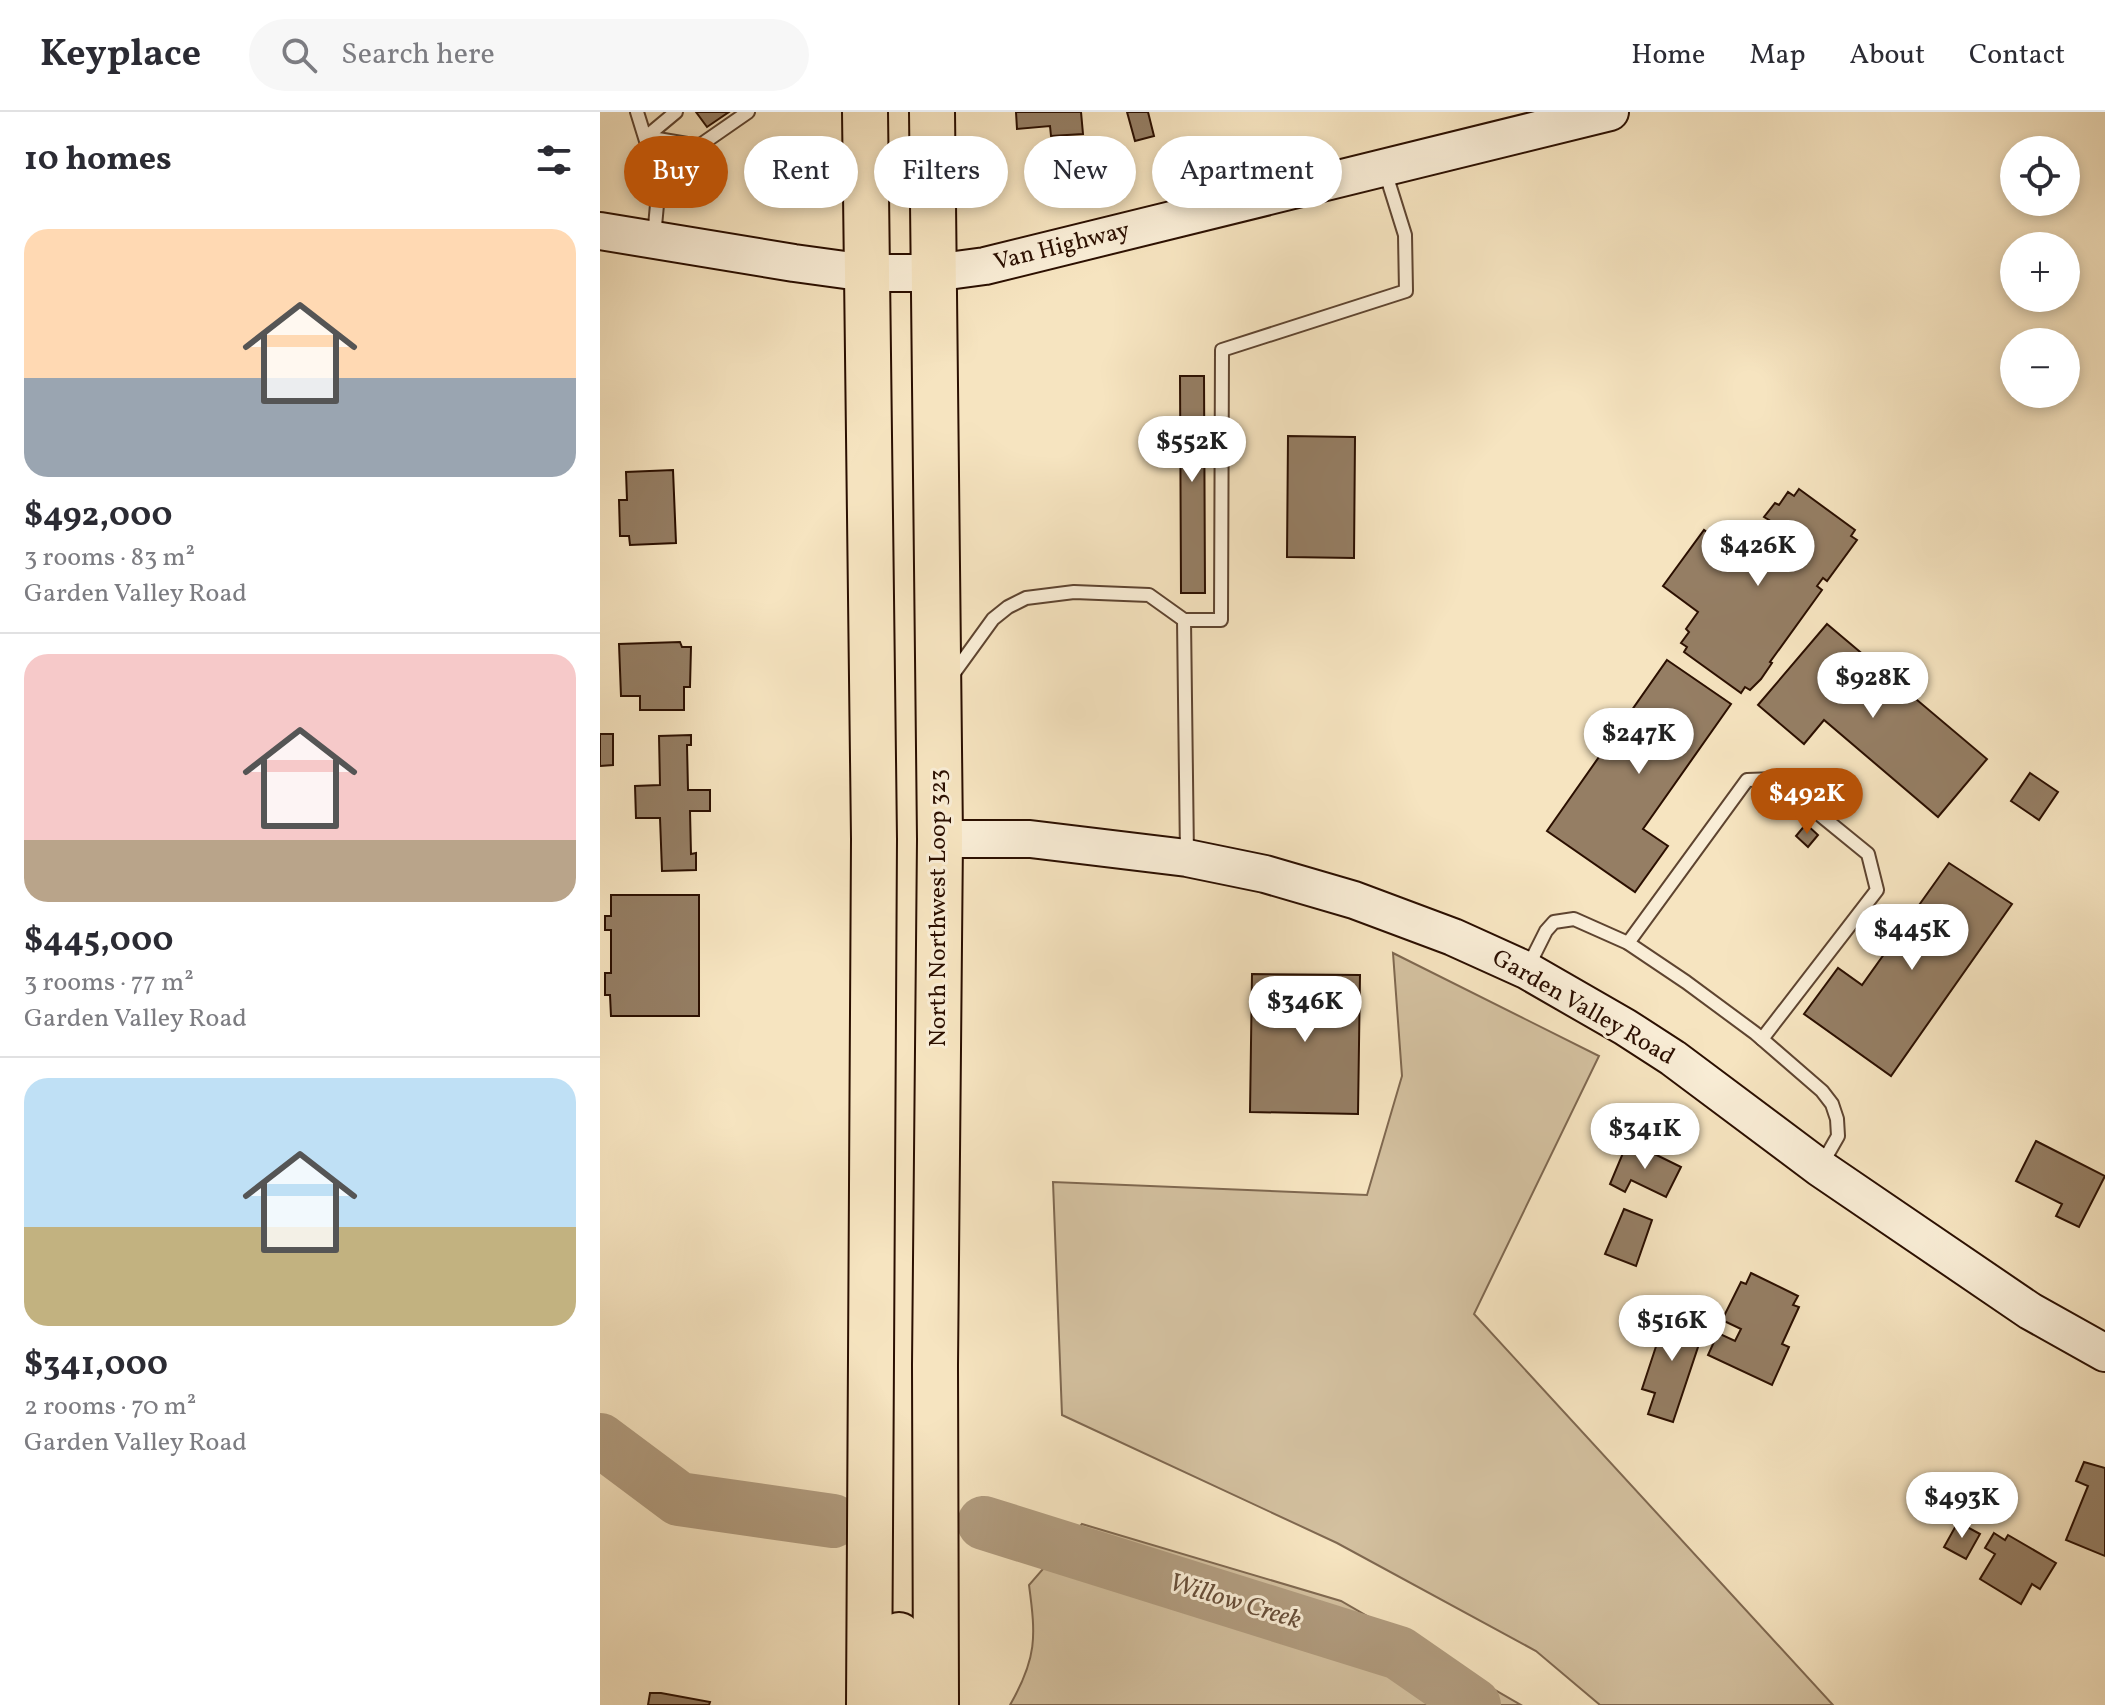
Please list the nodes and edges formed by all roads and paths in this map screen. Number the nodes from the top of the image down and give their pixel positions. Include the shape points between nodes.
1 (637, 112) edge
2 (676, 112) edge
3 (748, 112) edge
4 (865, 112) edge
5 (932, 112) edge
6 (1610, 112) edge
7 (646, 136) edge
8 (647, 136) edge
9 (713, 136) edge
10 (1384, 167) junction
11 (657, 208) edge
12 (600, 231) edge
13 (654, 240) junction
14 (867, 273) junction
15 (933, 273) junction
16 (1184, 620) junction
17 (938, 696) junction
18 (940, 839) junction
19 (1187, 858) junction
20 (1628, 943) junction
21 (1526, 970) junction
22 (1762, 1039) junction
23 (1820, 1168) junction
24 (871, 1350) junction
25 (2105, 1353) edge
26 (869, 1705) edge
27 (899, 1705) edge
28 (936, 1705) edge

1 - 7 lane
2 - 8 lane
3 - 9 lane
4 - 14 highway
5 - 15 highway, North Northwest Loop 323
6 - 10 street, Van Highway
10 - 15 street, Van Highway via 985,266
10 - 16 lane via 1405,235 1406,291 1222,350 1221,620
11 - 13 lane
12 - 13 street, Van Highway
13 - 14 street, Van Highway
14 - 15 street, Van Highway
14 - 24 highway via 874,823
15 - 17 highway, North Northwest Loop 323
16 - 17 lane via 1149,595 1026,598 981,631
16 - 19 lane
17 - 18 highway, North Northwest Loop 323
18 - 19 street, Garden Valley Road via 1030,839
18 - 28 highway, North Northwest Loop 323
19 - 21 street, Garden Valley Road via 1354,900
20 - 21 lane via 1574,919 1554,922
20 - 22 lane
20 - 22 lane via 1747,780 1776,779 1868,854 1877,890
21 - 23 street, Garden Valley Road via 1673,1058
22 - 23 lane via 1832,1104 1838,1136
23 - 25 street, Garden Valley Road via 2030,1311
24 - 26 highway
24 - 27 highway via 899,1540

